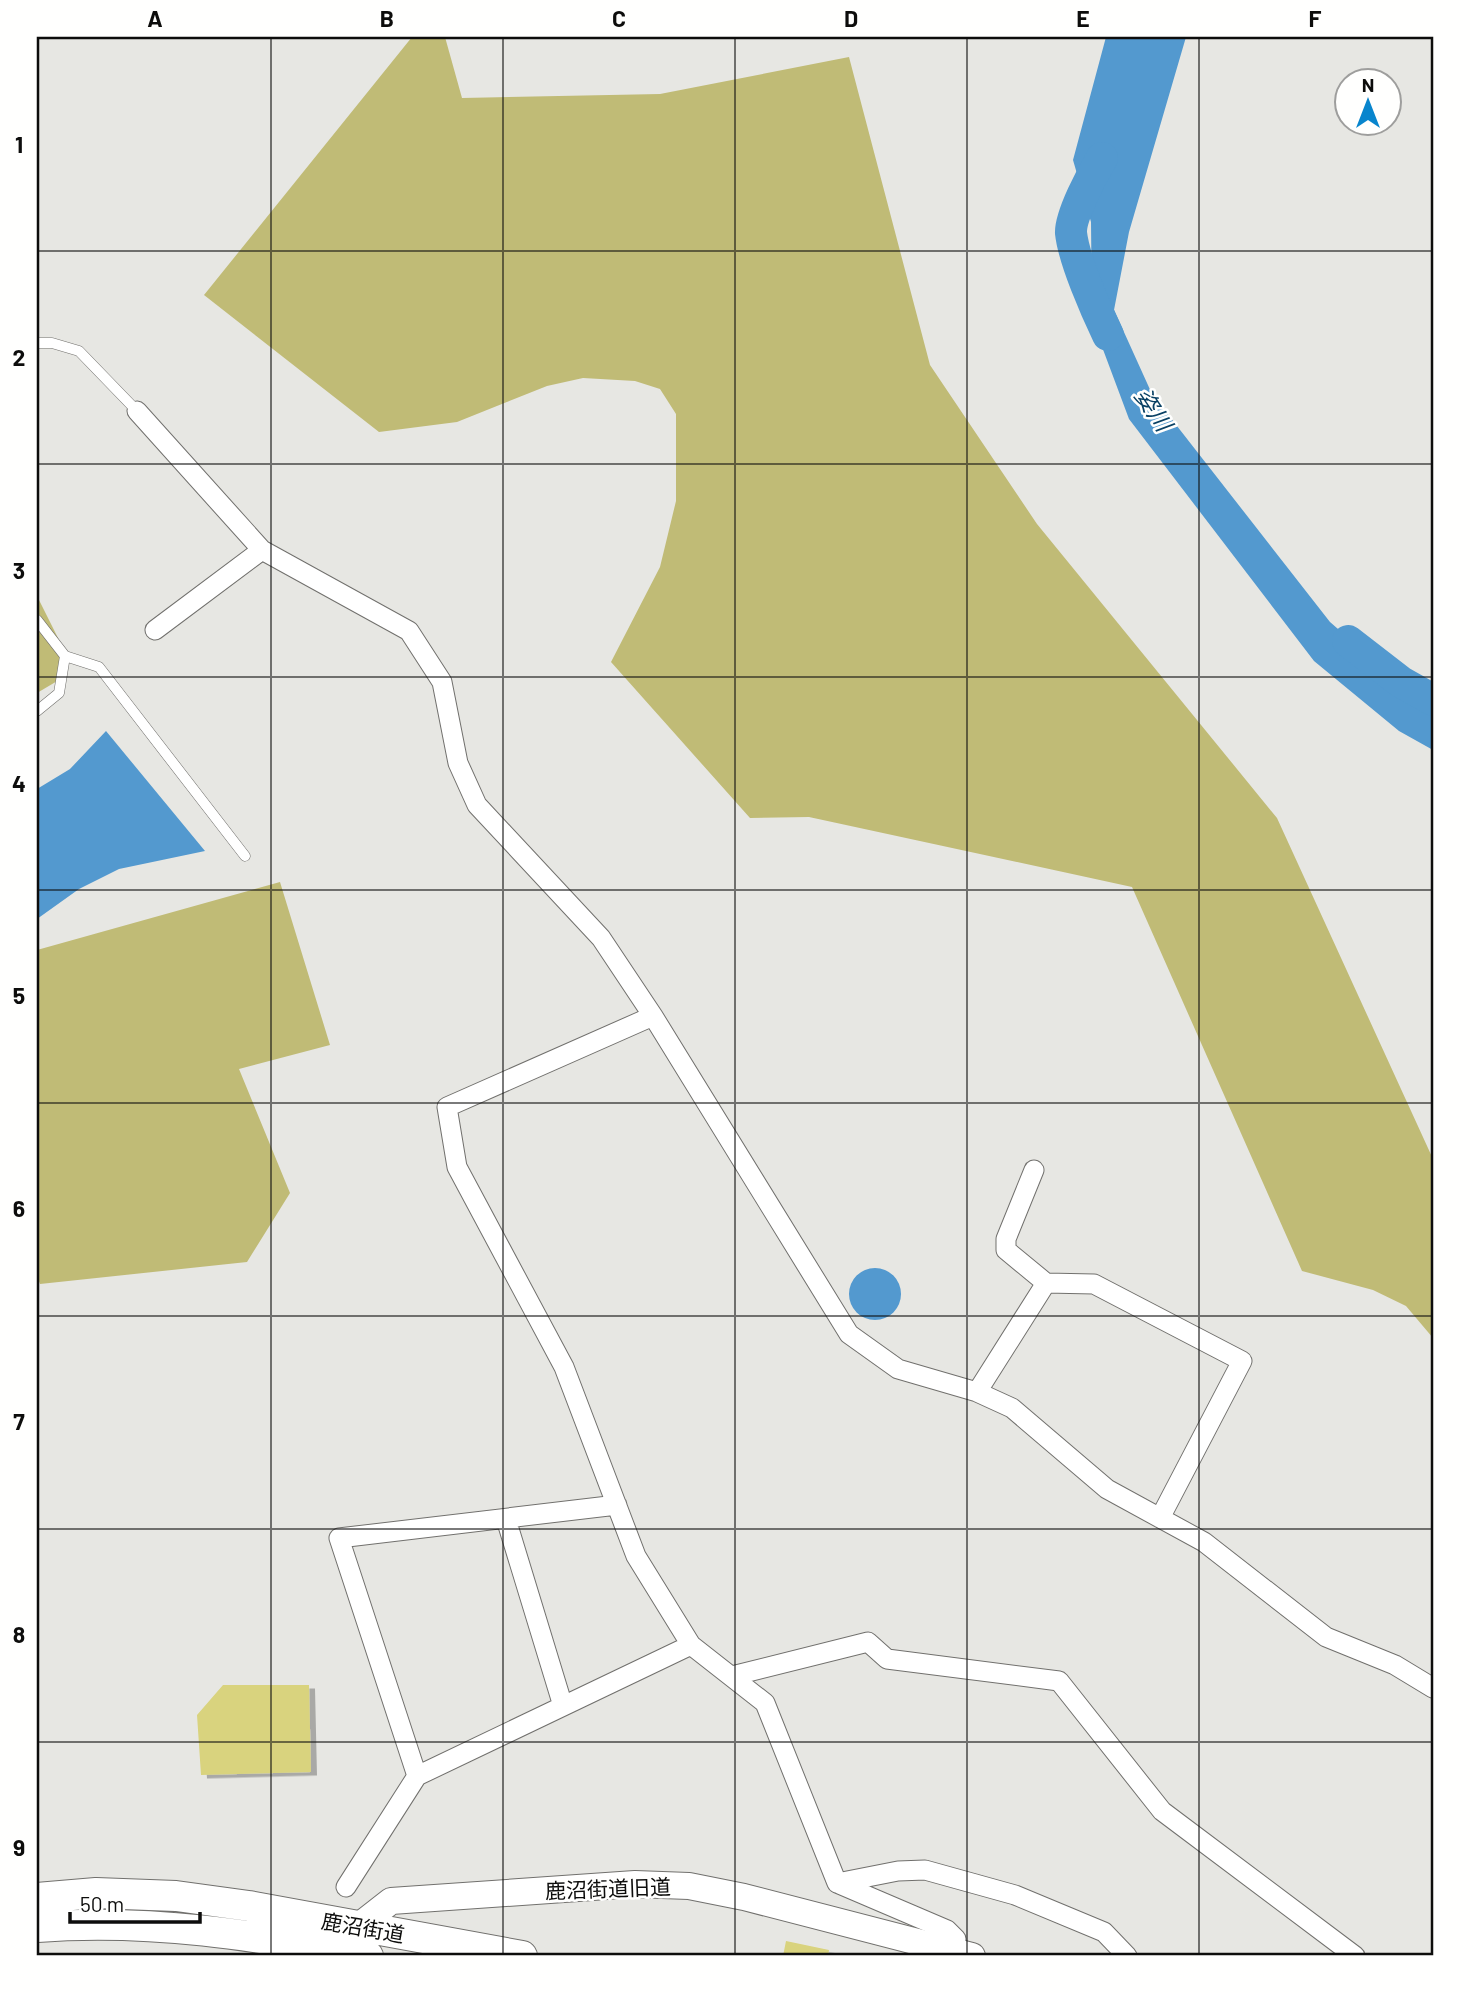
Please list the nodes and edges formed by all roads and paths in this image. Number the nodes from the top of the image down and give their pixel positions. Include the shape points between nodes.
1 (37, 343) edge
2 (136, 411) joint
3 (262, 550) junction
4 (37, 620) edge
5 (155, 630) dead end
6 (65, 656) junction
7 (37, 711) edge
8 (245, 856) dead end
9 (653, 1016) junction
10 (1034, 1170) dead end
11 (1045, 1283) junction
12 (977, 1392) junction
13 (617, 1505) junction
14 (1160, 1518) junction
15 (506, 1519) junction
16 (691, 1645) junction
17 (732, 1676) junction
18 (1433, 1688) edge
19 (563, 1706) junction
20 (417, 1776) junction
21 (838, 1883) junction
22 (346, 1887) dead end
23 (37, 1898) edge
24 (359, 1926) junction
25 (37, 1927) edge
26 (963, 1954) edge
27 (349, 1955) edge
28 (522, 1956) edge
29 (1128, 1956) edge
30 (1355, 1956) edge

1 - 2 lane via 79,351
2 - 3 street
3 - 5 street
3 - 9 street via 409,631 442,682 458,763 478,805 601,938
4 - 6 lane
6 - 7 lane via 59,692
6 - 8 lane via 99,667
9 - 12 street via 849,1334 898,1369
9 - 13 street via 447,1107 457,1167 564,1367
10 - 11 street via 1006,1239 1006,1250
11 - 12 street
11 - 14 street via 1094,1284 1242,1361
12 - 14 street via 1012,1408 1107,1489
13 - 15 street
13 - 16 street via 636,1556
14 - 18 street via 1204,1542 1326,1637 1395,1665
15 - 19 street
15 - 20 street via 339,1538
16 - 17 street
16 - 19 street
17 - 21 street via 765,1703
17 - 30 street via 868,1642 887,1659 1059,1681 1162,1811
19 - 20 street
20 - 22 street
21 - 26 street via 947,1930
21 - 29 street via 925,1870 1015,1895 1104,1931
23 - 24 main road, 鹿沼街道 via 96,1893 176,1896
24 - 26 street, 鹿沼街道旧道 via 391,1901 649,1884 744,1897
24 - 27 street, 鹿沼街道旧道
24 - 28 main road, 鹿沼街道
25 - 27 main road, 鹿沼街道 via 169,1925

